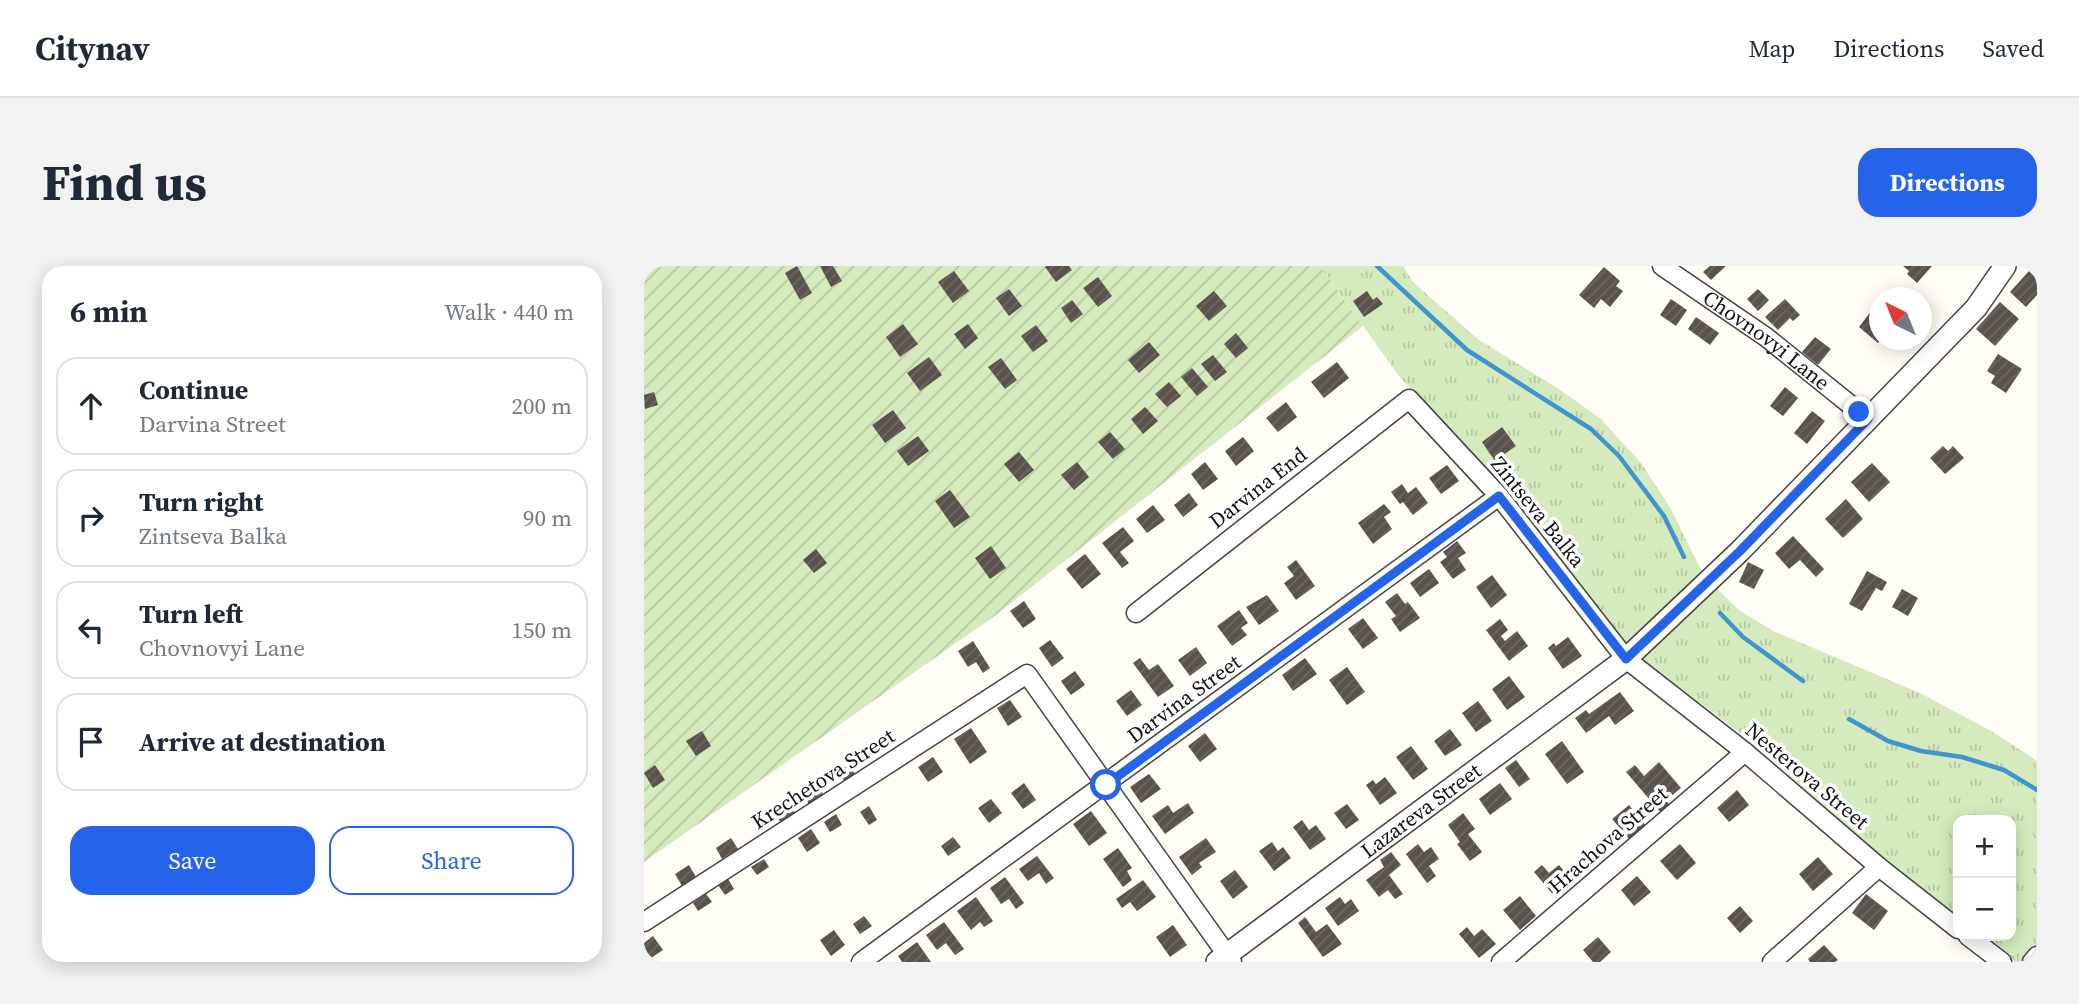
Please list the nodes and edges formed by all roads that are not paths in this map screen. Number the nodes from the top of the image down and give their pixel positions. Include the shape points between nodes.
1 (1662, 266) edge
2 (2005, 266) edge
3 (1409, 399) joint
4 (1868, 419) junction
5 (1499, 496) junction
6 (1136, 613) dead end
7 (1626, 659) junction
8 (1745, 752) junction
9 (1106, 785) junction
10 (1879, 867) junction
11 (644, 922) edge
12 (1953, 925) edge
13 (1974, 941) edge
14 (2037, 957) edge
15 (1226, 960) edge
16 (861, 962) edge
17 (1501, 962) edge
18 (1772, 962) edge
19 (2001, 962) edge
20 (2032, 962) edge

1 - 4 street, Chovnovyi Lane via 1766,337
2 - 4 street via 1976,308
3 - 5 street, Zintseva Balka
3 - 6 street, Darvina End
4 - 7 street via 1740,551
5 - 7 street, Zintseva Balka
5 - 9 street, Darvina Street
7 - 8 street, Nesterova Street
7 - 15 street, Lazareva Street
8 - 10 street, Nesterova Street
8 - 17 street, Hrachova Street
9 - 11 street, Krechetova Street via 1027,674
9 - 15 street
9 - 16 street, Darvina Street
10 - 12 street, Nesterova Street
10 - 18 street
13 - 19 street
14 - 20 street

